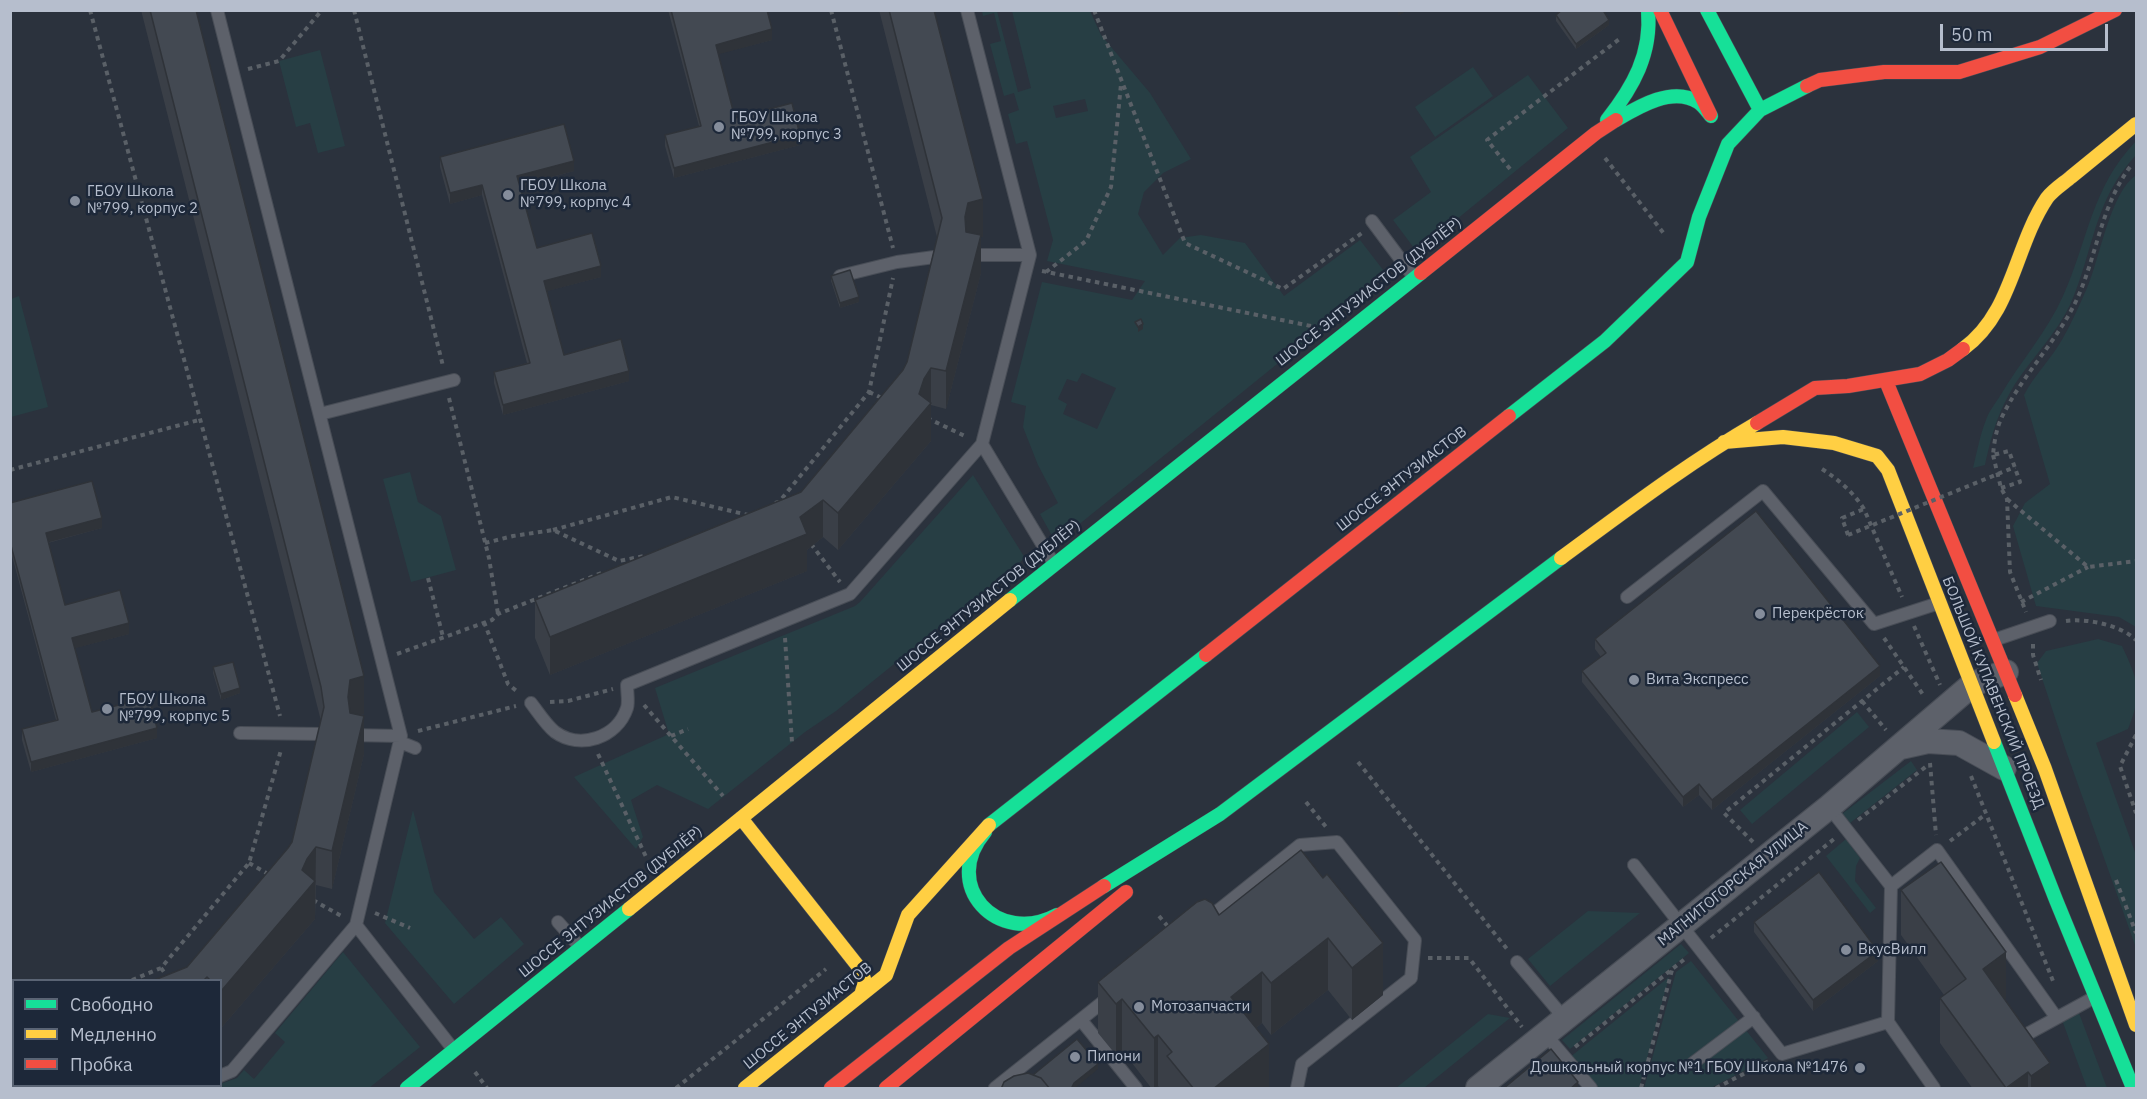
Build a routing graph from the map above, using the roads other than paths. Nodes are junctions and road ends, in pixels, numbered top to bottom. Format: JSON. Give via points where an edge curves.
{"nodes":[{"id":1,"x":217,"y":10,"type":"edge"},
{"id":2,"x":967,"y":10,"type":"edge"},
{"id":3,"x":1648,"y":10,"type":"edge"},
{"id":4,"x":1660,"y":10,"type":"edge"},
{"id":5,"x":1707,"y":10,"type":"edge"},
{"id":6,"x":2115,"y":10,"type":"edge"},
{"id":7,"x":1760,"y":110,"type":"junction"},
{"id":8,"x":2136,"y":124,"type":"edge"},
{"id":9,"x":1720,"y":130,"type":"junction"},
{"id":10,"x":1596,"y":133,"type":"junction"},
{"id":11,"x":1373,"y":223,"type":"road end"},
{"id":12,"x":965,"y":255,"type":"edge"},
{"id":13,"x":1030,"y":255,"type":"junction"},
{"id":14,"x":942,"y":256,"type":"edge"},
{"id":15,"x":840,"y":276,"type":"edge"},
{"id":16,"x":1414,"y":277,"type":"junction"},
{"id":17,"x":448,"y":381,"type":"road end"},
{"id":18,"x":1886,"y":381,"type":"junction"},
{"id":19,"x":320,"y":414,"type":"junction"},
{"id":20,"x":1724,"y":442,"type":"junction"},
{"id":21,"x":982,"y":444,"type":"junction"},
{"id":22,"x":1055,"y":565,"type":"junction"},
{"id":23,"x":1627,"y":597,"type":"dead end"},
{"id":24,"x":1941,"y":603,"type":"junction"},
{"id":25,"x":2050,"y":621,"type":"road end"},
{"id":26,"x":1994,"y":640,"type":"junction"},
{"id":27,"x":2006,"y":672,"type":"junction"},
{"id":28,"x":1973,"y":684,"type":"junction"},
{"id":29,"x":531,"y":703,"type":"road end"},
{"id":30,"x":240,"y":733,"type":"dead end"},
{"id":31,"x":324,"y":734,"type":"edge"},
{"id":32,"x":348,"y":735,"type":"edge"},
{"id":33,"x":400,"y":739,"type":"junction"},
{"id":34,"x":1894,"y":741,"type":"junction"},
{"id":35,"x":415,"y":748,"type":"dead end"},
{"id":36,"x":2004,"y":768,"type":"junction"},
{"id":37,"x":1829,"y":807,"type":"junction"},
{"id":38,"x":1220,"y":814,"type":"junction"},
{"id":39,"x":741,"y":818,"type":"junction"},
{"id":40,"x":991,"y":823,"type":"junction"},
{"id":41,"x":1634,"y":865,"type":"dead end"},
{"id":42,"x":1891,"y":886,"type":"junction"},
{"id":43,"x":1059,"y":914,"type":"junction"},
{"id":44,"x":558,"y":922,"type":"dead end"},
{"id":45,"x":356,"y":925,"type":"junction"},
{"id":46,"x":1681,"y":925,"type":"junction"},
{"id":47,"x":1179,"y":942,"type":"edge"},
{"id":48,"x":581,"y":947,"type":"junction"},
{"id":49,"x":1517,"y":962,"type":"road end"},
{"id":50,"x":861,"y":970,"type":"junction"},
{"id":51,"x":886,"y":975,"type":"junction"},
{"id":52,"x":1117,"y":992,"type":"edge"},
{"id":53,"x":861,"y":995,"type":"junction"},
{"id":54,"x":2097,"y":996,"type":"junction"},
{"id":55,"x":2061,"y":1015,"type":"junction"},
{"id":56,"x":1754,"y":1017,"type":"junction"},
{"id":57,"x":1565,"y":1019,"type":"junction"},
{"id":58,"x":1081,"y":1020,"type":"junction"},
{"id":59,"x":1888,"y":1023,"type":"junction"},
{"id":60,"x":2136,"y":1025,"type":"edge"},
{"id":61,"x":1545,"y":1034,"type":"junction"},
{"id":62,"x":2020,"y":1038,"type":"edge"},
{"id":63,"x":454,"y":1050,"type":"junction"},
{"id":64,"x":1693,"y":1063,"type":"dead end"},
{"id":65,"x":222,"y":1075,"type":"edge"},
{"id":66,"x":407,"y":1089,"type":"edge"},
{"id":67,"x":745,"y":1089,"type":"edge"},
{"id":68,"x":831,"y":1089,"type":"edge"},
{"id":69,"x":886,"y":1089,"type":"edge"},
{"id":70,"x":995,"y":1089,"type":"edge"},
{"id":71,"x":1136,"y":1089,"type":"edge"},
{"id":72,"x":1297,"y":1089,"type":"edge"},
{"id":73,"x":1478,"y":1089,"type":"edge"},
{"id":74,"x":1591,"y":1089,"type":"edge"},
{"id":75,"x":1934,"y":1089,"type":"edge"},
{"id":76,"x":2133,"y":1089,"type":"edge"}],
"edges":[{"from":1,"to":19,"type":"lane"},
{"from":2,"to":13,"type":"lane"},
{"from":3,"to":10,"type":"main road","name":"ШОССЕ ЭНТУЗИАСТОВ (ДУБЛЁР)","via":[[1650,39],[1633,84]]},
{"from":4,"to":9,"type":"main road"},
{"from":5,"to":7,"type":"main road"},
{"from":6,"to":7,"type":"main road","name":"ШОССЕ ЭНТУЗИАСТОВ","via":[[2040,47],[1959,72],[1884,72],[1820,80]]},
{"from":7,"to":9,"type":"main road","name":"ШОССЕ ЭНТУЗИАСТОВ"},
{"from":8,"to":18,"type":"main road","via":[[2048,196],[2023,244],[1996,312],[1974,341],[1920,374]]},
{"from":9,"to":10,"type":"main road","name":"ШОССЕ ЭНТУЗИАСТОВ (ДУБЛЁР)","via":[[1699,102],[1688,97],[1640,106]]},
{"from":9,"to":40,"type":"main road","name":"ШОССЕ ЭНТУЗИАСТОВ","via":[[1688,262],[1605,341]]},
{"from":10,"to":16,"type":"main road","name":"ШОССЕ ЭНТУЗИАСТОВ (ДУБЛЁР)"},
{"from":11,"to":16,"type":"lane"},
{"from":12,"to":13,"type":"lane"},
{"from":13,"to":21,"type":"lane"},
{"from":14,"to":15,"type":"lane"},
{"from":16,"to":22,"type":"main road","name":"ШОССЕ ЭНТУЗИАСТОВ (ДУБЛЁР)"},
{"from":17,"to":19,"type":"lane"},
{"from":18,"to":20,"type":"main road","via":[[1815,388]]},
{"from":18,"to":26,"type":"main road","name":"БОЛЬШОЙ КУПАВЕНСКИЙ ПРОЕЗД"},
{"from":19,"to":33,"type":"lane"},
{"from":20,"to":24,"type":"main road","name":"БОЛЬШОЙ КУПАВЕНСКИЙ ПРОЕЗД","via":[[1807,438],[1877,456],[1900,497]]},
{"from":20,"to":38,"type":"main road","via":[[1647,494]]},
{"from":21,"to":22,"type":"lane"},
{"from":21,"to":29,"type":"lane","via":[[850,594],[627,685],[627,707],[618,725],[603,736],[579,741],[555,732]]},
{"from":22,"to":39,"type":"main road","name":"ШОССЕ ЭНТУЗИАСТОВ (ДУБЛЁР)"},
{"from":23,"to":24,"type":"lane","via":[[1763,492],[1874,624]]},
{"from":24,"to":28,"type":"main road","name":"БОЛЬШОЙ КУПАВЕНСКИЙ ПРОЕЗД"},
{"from":25,"to":26,"type":"lane"},
{"from":26,"to":27,"type":"main road","name":"БОЛЬШОЙ КУПАВЕНСКИЙ ПРОЕЗД"},
{"from":27,"to":28,"type":"street"},
{"from":27,"to":60,"type":"main road","name":"БОЛЬШОЙ КУПАВЕНСКИЙ ПРОЕЗД","via":[[2045,769]]},
{"from":28,"to":34,"type":"street"},
{"from":28,"to":36,"type":"main road","name":"БОЛЬШОЙ КУПАВЕНСКИЙ ПРОЕЗД"},
{"from":30,"to":31,"type":"lane"},
{"from":32,"to":33,"type":"lane"},
{"from":33,"to":35,"type":"lane"},
{"from":33,"to":45,"type":"lane"},
{"from":34,"to":36,"type":"street","name":"МАГНИТОГОРСКАЯ УЛИЦА","via":[[1959,744]]},
{"from":34,"to":37,"type":"street","name":"МАГНИТОГОРСКАЯ УЛИЦА"},
{"from":36,"to":54,"type":"main road","name":"БОЛЬШОЙ КУПАВЕНСКИЙ ПРОЕЗД"},
{"from":37,"to":42,"type":"lane"},
{"from":37,"to":46,"type":"street","name":"МАГНИТОГОРСКАЯ УЛИЦА"},
{"from":38,"to":43,"type":"main road"},
{"from":38,"to":69,"type":"main road"},
{"from":39,"to":48,"type":"main road","name":"ШОССЕ ЭНТУЗИАСТОВ (ДУБЛЁР)"},
{"from":39,"to":50,"type":"main road"},
{"from":40,"to":43,"type":"main road","via":[[969,857],[970,884],[976,897],[995,916],[1021,925],[1048,921]]},
{"from":40,"to":51,"type":"main road","name":"ШОССЕ ЭНТУЗИАСТОВ","via":[[908,915]]},
{"from":41,"to":46,"type":"lane"},
{"from":42,"to":55,"type":"lane","via":[[1937,850]]},
{"from":42,"to":59,"type":"lane"},
{"from":43,"to":68,"type":"main road","via":[[1009,948]]},
{"from":44,"to":48,"type":"lane"},
{"from":45,"to":63,"type":"lane"},
{"from":45,"to":65,"type":"lane","via":[[232,1071]]},
{"from":46,"to":56,"type":"lane"},
{"from":46,"to":57,"type":"street","name":"МАГНИТОГОРСКАЯ УЛИЦА"},
{"from":47,"to":72,"type":"lane","via":[[1300,845],[1337,842],[1415,940],[1411,978],[1302,1065]]},
{"from":48,"to":63,"type":"main road","name":"ШОССЕ ЭНТУЗИАСТОВ (ДУБЛЁР)"},
{"from":49,"to":57,"type":"lane"},
{"from":50,"to":51,"type":"main road"},
{"from":50,"to":53,"type":"main road","via":[[865,982]]},
{"from":51,"to":53,"type":"main road","name":"ШОССЕ ЭНТУЗИАСТОВ"},
{"from":52,"to":58,"type":"lane"},
{"from":53,"to":67,"type":"main road","name":"ШОССЕ ЭНТУЗИАСТОВ"},
{"from":54,"to":55,"type":"lane"},
{"from":54,"to":76,"type":"main road","name":"БОЛЬШОЙ КУПАВЕНСКИЙ ПРОЕЗД"},
{"from":55,"to":62,"type":"lane"},
{"from":56,"to":59,"type":"lane","via":[[1782,1054]]},
{"from":56,"to":64,"type":"lane"},
{"from":57,"to":61,"type":"street","name":"МАГНИТОГОРСКАЯ УЛИЦА"},
{"from":58,"to":70,"type":"lane"},
{"from":58,"to":71,"type":"lane"},
{"from":59,"to":75,"type":"lane"},
{"from":61,"to":73,"type":"street","name":"МАГНИТОГОРСКАЯ УЛИЦА"},
{"from":61,"to":74,"type":"lane"},
{"from":63,"to":66,"type":"main road","name":"ШОССЕ ЭНТУЗИАСТОВ (ДУБЛЁР)"}]}
